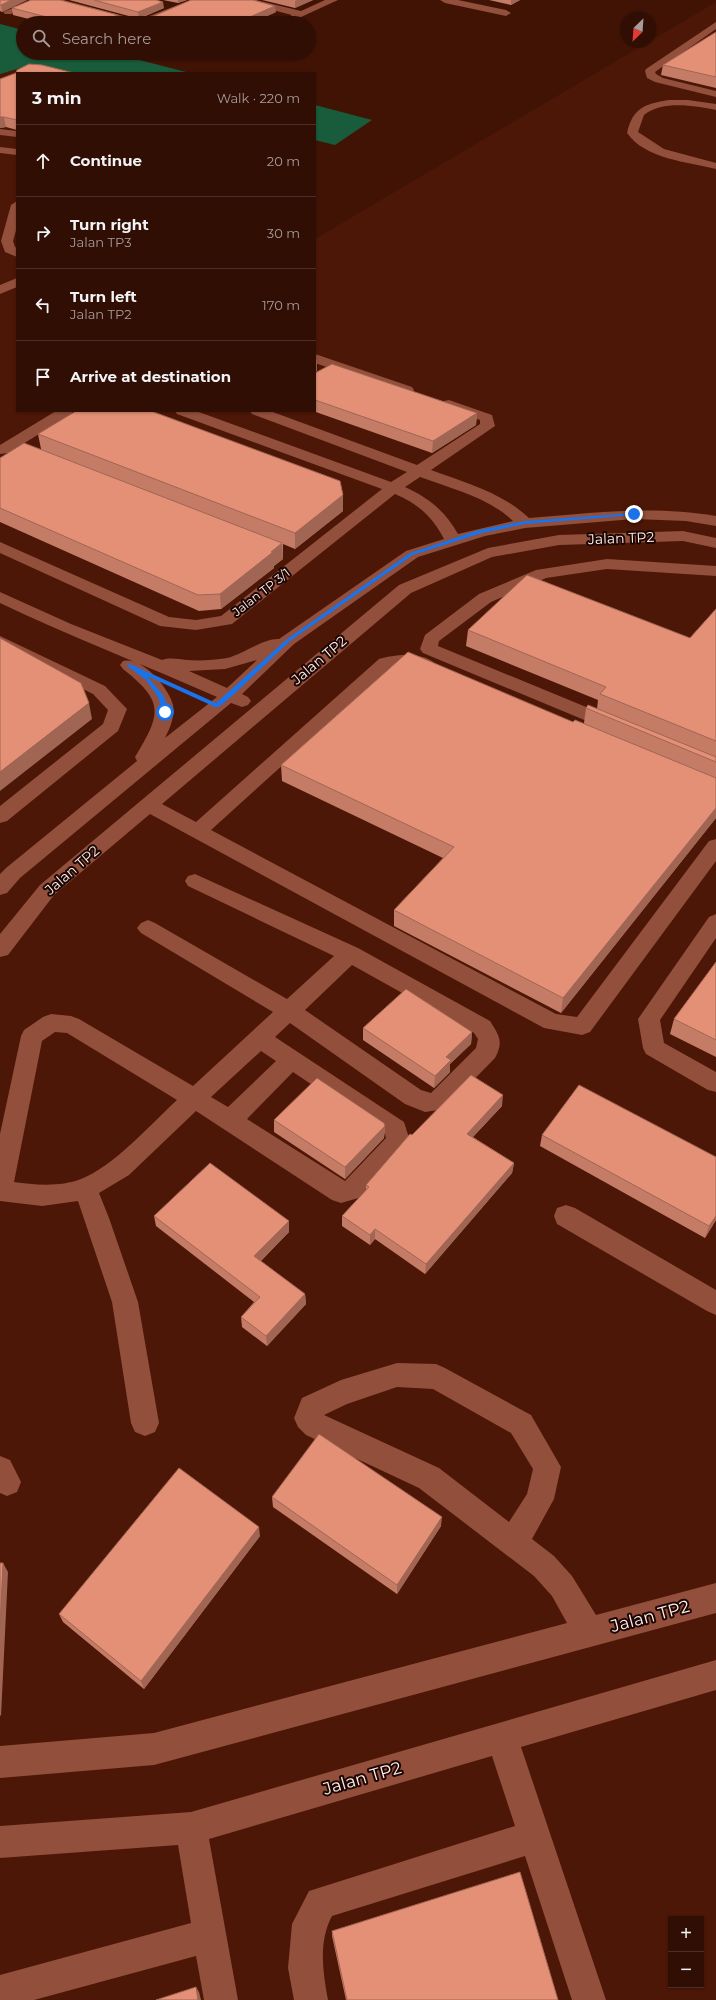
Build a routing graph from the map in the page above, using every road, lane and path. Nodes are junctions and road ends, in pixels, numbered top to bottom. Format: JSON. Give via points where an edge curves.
{"nodes":[{"id":1,"x":39,"y":0,"type":"edge"},
{"id":2,"x":52,"y":0,"type":"edge"},
{"id":3,"x":199,"y":0,"type":"edge"},
{"id":4,"x":244,"y":0,"type":"edge"},
{"id":5,"x":333,"y":0,"type":"edge"},
{"id":6,"x":445,"y":0,"type":"edge"},
{"id":7,"x":160,"y":3,"type":"edge"},
{"id":8,"x":179,"y":8,"type":"junction"},
{"id":9,"x":8,"y":12,"type":"edge"},
{"id":10,"x":506,"y":13,"type":"dead end"},
{"id":11,"x":302,"y":14,"type":"junction"},
{"id":12,"x":113,"y":16,"type":"edge"},
{"id":13,"x":158,"y":16,"type":"edge"},
{"id":14,"x":298,"y":16,"type":"edge"},
{"id":15,"x":716,"y":25,"type":"edge"},
{"id":16,"x":716,"y":94,"type":"edge"},
{"id":17,"x":716,"y":106,"type":"edge"},
{"id":18,"x":0,"y":132,"type":"edge"},
{"id":19,"x":16,"y":134,"type":"edge"},
{"id":20,"x":0,"y":150,"type":"edge"},
{"id":21,"x":16,"y":152,"type":"edge"},
{"id":22,"x":716,"y":166,"type":"edge"},
{"id":23,"x":16,"y":209,"type":"edge"},
{"id":24,"x":16,"y":252,"type":"edge"},
{"id":25,"x":16,"y":282,"type":"edge"},
{"id":26,"x":0,"y":290,"type":"edge"},
{"id":27,"x":316,"y":358,"type":"edge"},
{"id":28,"x":338,"y":366,"type":"junction"},
{"id":29,"x":321,"y":377,"type":"edge"},
{"id":30,"x":420,"y":394,"type":"edge"},
{"id":31,"x":435,"y":399,"type":"edge"},
{"id":32,"x":64,"y":412,"type":"edge"},
{"id":33,"x":185,"y":412,"type":"edge"},
{"id":34,"x":263,"y":412,"type":"edge"},
{"id":35,"x":6,"y":448,"type":"edge"},
{"id":36,"x":62,"y":465,"type":"edge"},
{"id":37,"x":419,"y":473,"type":"junction"},
{"id":38,"x":393,"y":488,"type":"junction"},
{"id":39,"x":716,"y":521,"type":"edge"},
{"id":40,"x":525,"y":523,"type":"junction"},
{"id":41,"x":453,"y":540,"type":"junction"},
{"id":42,"x":716,"y":543,"type":"edge"},
{"id":43,"x":0,"y":547,"type":"edge"},
{"id":44,"x":716,"y":571,"type":"edge"},
{"id":45,"x":7,"y":600,"type":"edge"},
{"id":46,"x":0,"y":614,"type":"edge"},
{"id":47,"x":288,"y":640,"type":"junction"},
{"id":48,"x":0,"y":641,"type":"edge"},
{"id":49,"x":136,"y":662,"type":"junction"},
{"id":50,"x":490,"y":693,"type":"edge"},
{"id":51,"x":223,"y":700,"type":"junction"},
{"id":52,"x":261,"y":710,"type":"junction"},
{"id":53,"x":246,"y":723,"type":"junction"},
{"id":54,"x":628,"y":731,"type":"edge"},
{"id":55,"x":128,"y":779,"type":"junction"},
{"id":56,"x":148,"y":805,"type":"junction"},
{"id":57,"x":0,"y":816,"type":"edge"},
{"id":58,"x":197,"y":832,"type":"junction"},
{"id":59,"x":716,"y":846,"type":"edge"},
{"id":60,"x":195,"y":881,"type":"dead end"},
{"id":61,"x":0,"y":888,"type":"edge"},
{"id":62,"x":716,"y":922,"type":"edge"},
{"id":63,"x":148,"y":928,"type":"dead end"},
{"id":64,"x":0,"y":949,"type":"edge"},
{"id":65,"x":350,"y":954,"type":"junction"},
{"id":66,"x":290,"y":1011,"type":"junction"},
{"id":67,"x":261,"y":1039,"type":"junction"},
{"id":68,"x":291,"y":1060,"type":"junction"},
{"id":69,"x":716,"y":1083,"type":"edge"},
{"id":70,"x":195,"y":1099,"type":"junction"},
{"id":71,"x":230,"y":1120,"type":"junction"},
{"id":72,"x":85,"y":1189,"type":"junction"},
{"id":73,"x":0,"y":1191,"type":"edge"},
{"id":74,"x":566,"y":1216,"type":"dead end"},
{"id":75,"x":716,"y":1303,"type":"edge"},
{"id":76,"x":144,"y":1423,"type":"dead end"},
{"id":77,"x":513,"y":1542,"type":"junction"},
{"id":78,"x":716,"y":1598,"type":"edge"},
{"id":79,"x":589,"y":1632,"type":"junction"},
{"id":80,"x":716,"y":1675,"type":"edge"},
{"id":81,"x":701,"y":1685,"type":"edge"},
{"id":82,"x":502,"y":1737,"type":"junction"},
{"id":83,"x":0,"y":1762,"type":"edge"},
{"id":84,"x":191,"y":1828,"type":"junction"},
{"id":85,"x":535,"y":1836,"type":"junction"},
{"id":86,"x":0,"y":1842,"type":"edge"},
{"id":87,"x":210,"y":1935,"type":"junction"},
{"id":88,"x":0,"y":1992,"type":"edge"},
{"id":89,"x":222,"y":2000,"type":"edge"},
{"id":90,"x":311,"y":2000,"type":"edge"},
{"id":91,"x":589,"y":2000,"type":"edge"}],
"edges":[{"from":1,"to":9,"type":"street"},
{"from":2,"to":12,"type":"street"},
{"from":3,"to":8,"type":"street"},
{"from":4,"to":11,"type":"street"},
{"from":5,"to":11,"type":"street"},
{"from":6,"to":10,"type":"street"},
{"from":7,"to":8,"type":"street"},
{"from":8,"to":13,"type":"street"},
{"from":11,"to":14,"type":"street"},
{"from":15,"to":16,"type":"street","via":[[650,71],[651,76],[659,80]]},
{"from":17,"to":22,"type":"street","via":[[680,103],[655,106],[642,112],[635,120],[632,133],[642,142],[663,152]]},
{"from":18,"to":19,"type":"street"},
{"from":20,"to":21,"type":"street"},
{"from":23,"to":24,"type":"street","via":[[7,241],[9,249]]},
{"from":25,"to":26,"type":"street"},
{"from":27,"to":28,"type":"street"},
{"from":28,"to":29,"type":"street"},
{"from":28,"to":30,"type":"street"},
{"from":31,"to":37,"type":"street","name":"Jalan TP 3/1","via":[[487,418],[488,426]]},
{"from":32,"to":35,"type":"street"},
{"from":33,"to":38,"type":"street"},
{"from":34,"to":37,"type":"street"},
{"from":35,"to":36,"type":"street"},
{"from":37,"to":38,"type":"street","name":"Jalan TP 3/1"},
{"from":37,"to":40,"type":"street","via":[[491,498],[510,508]]},
{"from":38,"to":41,"type":"street","via":[[419,499],[434,510]]},
{"from":38,"to":43,"type":"street","name":"Jalan TP 3/1","via":[[296,556],[226,620],[196,625],[166,622]]},
{"from":39,"to":40,"type":"street","name":"Jalan TP2","via":[[686,516],[634,514]]},
{"from":40,"to":41,"type":"street","name":"Jalan TP2"},
{"from":41,"to":47,"type":"street","name":"Jalan TP2","via":[[412,554]]},
{"from":42,"to":52,"type":"street","name":"Jalan TP2","via":[[683,536],[559,540],[488,553],[405,588]]},
{"from":44,"to":54,"type":"street","via":[[607,564],[542,574],[485,598],[430,639],[429,649]]},
{"from":45,"to":46,"type":"street"},
{"from":45,"to":49,"type":"street"},
{"from":47,"to":49,"type":"street","via":[[242,659],[211,665],[179,666]]},
{"from":47,"to":51,"type":"street","name":"Jalan TP2"},
{"from":48,"to":57,"type":"street","via":[[99,690],[118,709],[111,727]]},
{"from":49,"to":51,"type":"street"},
{"from":49,"to":55,"type":"street","via":[[161,696],[165,712],[163,726],[154,744]]},
{"from":50,"to":58,"type":"street","via":[[409,659],[396,658],[385,663]]},
{"from":51,"to":52,"type":"street"},
{"from":51,"to":53,"type":"street"},
{"from":51,"to":55,"type":"street","name":"Jalan TP2"},
{"from":52,"to":53,"type":"street","name":"Jalan TP2"},
{"from":53,"to":56,"type":"street","name":"Jalan TP2"},
{"from":55,"to":61,"type":"street","name":"Jalan TP2","via":[[12,873]]},
{"from":56,"to":58,"type":"street"},
{"from":56,"to":64,"type":"street","name":"Jalan TP2","via":[[47,890]]},
{"from":58,"to":59,"type":"street","via":[[552,1022],[582,1026]]},
{"from":60,"to":65,"type":"street"},
{"from":62,"to":69,"type":"street","via":[[649,1019],[654,1048]]},
{"from":63,"to":66,"type":"street"},
{"from":65,"to":66,"type":"street"},
{"from":65,"to":66,"type":"street","via":[[482,1027],[489,1039],[487,1052],[437,1102],[425,1103]]},
{"from":66,"to":67,"type":"street"},
{"from":67,"to":68,"type":"street"},
{"from":67,"to":70,"type":"street"},
{"from":68,"to":71,"type":"street"},
{"from":68,"to":71,"type":"street","via":[[396,1129],[398,1141],[353,1190],[340,1193]]},
{"from":70,"to":71,"type":"street"},
{"from":70,"to":72,"type":"street","via":[[120,1168]]},
{"from":70,"to":73,"type":"street","via":[[71,1025],[51,1023],[32,1036]]},
{"from":72,"to":73,"type":"street","via":[[42,1196]]},
{"from":72,"to":76,"type":"street","via":[[125,1302]]},
{"from":74,"to":75,"type":"street"},
{"from":77,"to":77,"type":"street","via":[[429,1478],[316,1426],[308,1418],[312,1407],[341,1393],[397,1375],[436,1377],[521,1424],[548,1467],[540,1499]]},
{"from":77,"to":79,"type":"street","via":[[544,1566],[562,1586]]},
{"from":78,"to":79,"type":"street","name":"Jalan TP2"},
{"from":79,"to":83,"type":"street","name":"Jalan TP2","via":[[154,1749]]},
{"from":80,"to":81,"type":"street","name":"Jalan TP2"},
{"from":81,"to":82,"type":"street","name":"Jalan TP2"},
{"from":82,"to":84,"type":"street","name":"Jalan TP2"},
{"from":82,"to":85,"type":"street"},
{"from":84,"to":86,"type":"street","name":"Jalan TP2"},
{"from":84,"to":87,"type":"street"},
{"from":85,"to":90,"type":"street","via":[[321,1903],[309,1924],[305,1968]]},
{"from":85,"to":91,"type":"street"},
{"from":87,"to":88,"type":"street"},
{"from":87,"to":89,"type":"street"}]}
